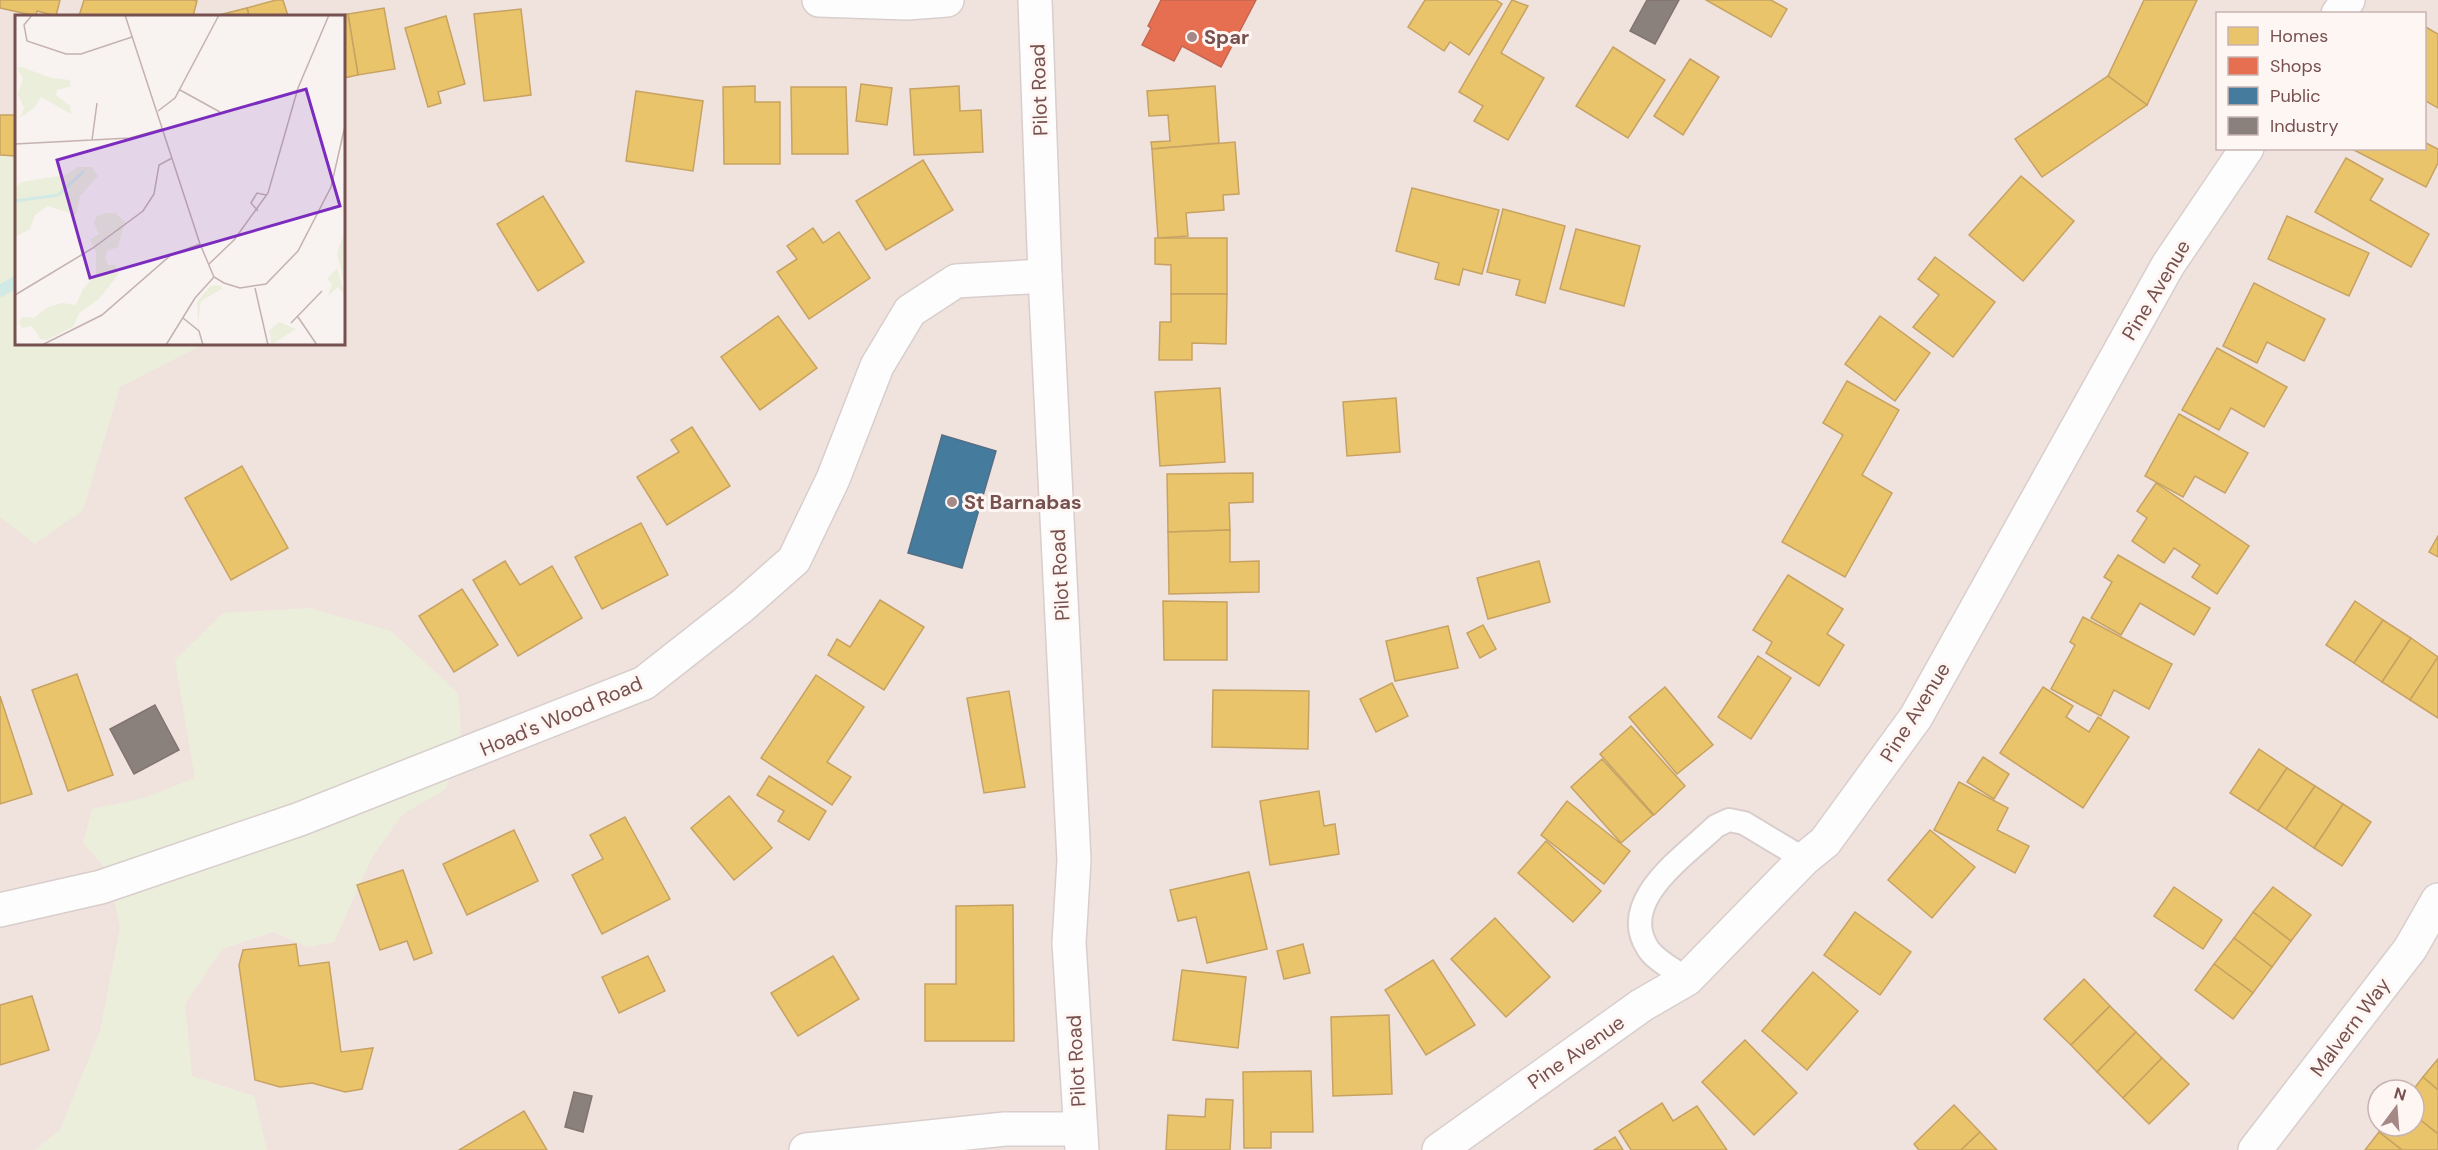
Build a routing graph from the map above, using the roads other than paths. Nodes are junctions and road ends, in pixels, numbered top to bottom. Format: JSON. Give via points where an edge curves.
{"nodes":[{"id":1,"x":819,"y":0,"type":"edge"},
{"id":2,"x":947,"y":0,"type":"edge"},
{"id":3,"x":1035,"y":0,"type":"edge"},
{"id":4,"x":2246,"y":150,"type":"edge"},
{"id":5,"x":1045,"y":276,"type":"junction"},
{"id":6,"x":1804,"y":859,"type":"junction"},
{"id":7,"x":2438,"y":900,"type":"edge"},
{"id":8,"x":0,"y":910,"type":"edge"},
{"id":9,"x":1687,"y":979,"type":"junction"},
{"id":10,"x":1081,"y":1140,"type":"edge"},
{"id":11,"x":806,"y":1150,"type":"edge"},
{"id":12,"x":1439,"y":1150,"type":"edge"},
{"id":13,"x":2255,"y":1150,"type":"edge"}],
"edges":[{"from":1,"to":2,"type":"street"},
{"from":3,"to":5,"type":"street","name":"Pilot Road"},
{"from":4,"to":6,"type":"street","name":"Pine Avenue","via":[[2168,265],[1916,717],[1825,842]]},
{"from":5,"to":8,"type":"street","name":"Hoad's Wood Road","via":[[957,281],[910,311],[877,366],[833,479],[794,560],[644,683],[300,819],[101,887]]},
{"from":5,"to":10,"type":"street","name":"Pilot Road","via":[[1073,848],[1070,943]]},
{"from":6,"to":9,"type":"street","name":"Pine Avenue"},
{"from":6,"to":9,"type":"lane","via":[[1744,823],[1729,820],[1716,826],[1647,893],[1638,921],[1648,949]]},
{"from":7,"to":13,"type":"street","name":"Malvern Way","via":[[2410,949]]},
{"from":9,"to":12,"type":"street","name":"Pine Avenue","via":[[1642,1005]]},
{"from":10,"to":11,"type":"street","via":[[1005,1129]]}]}
